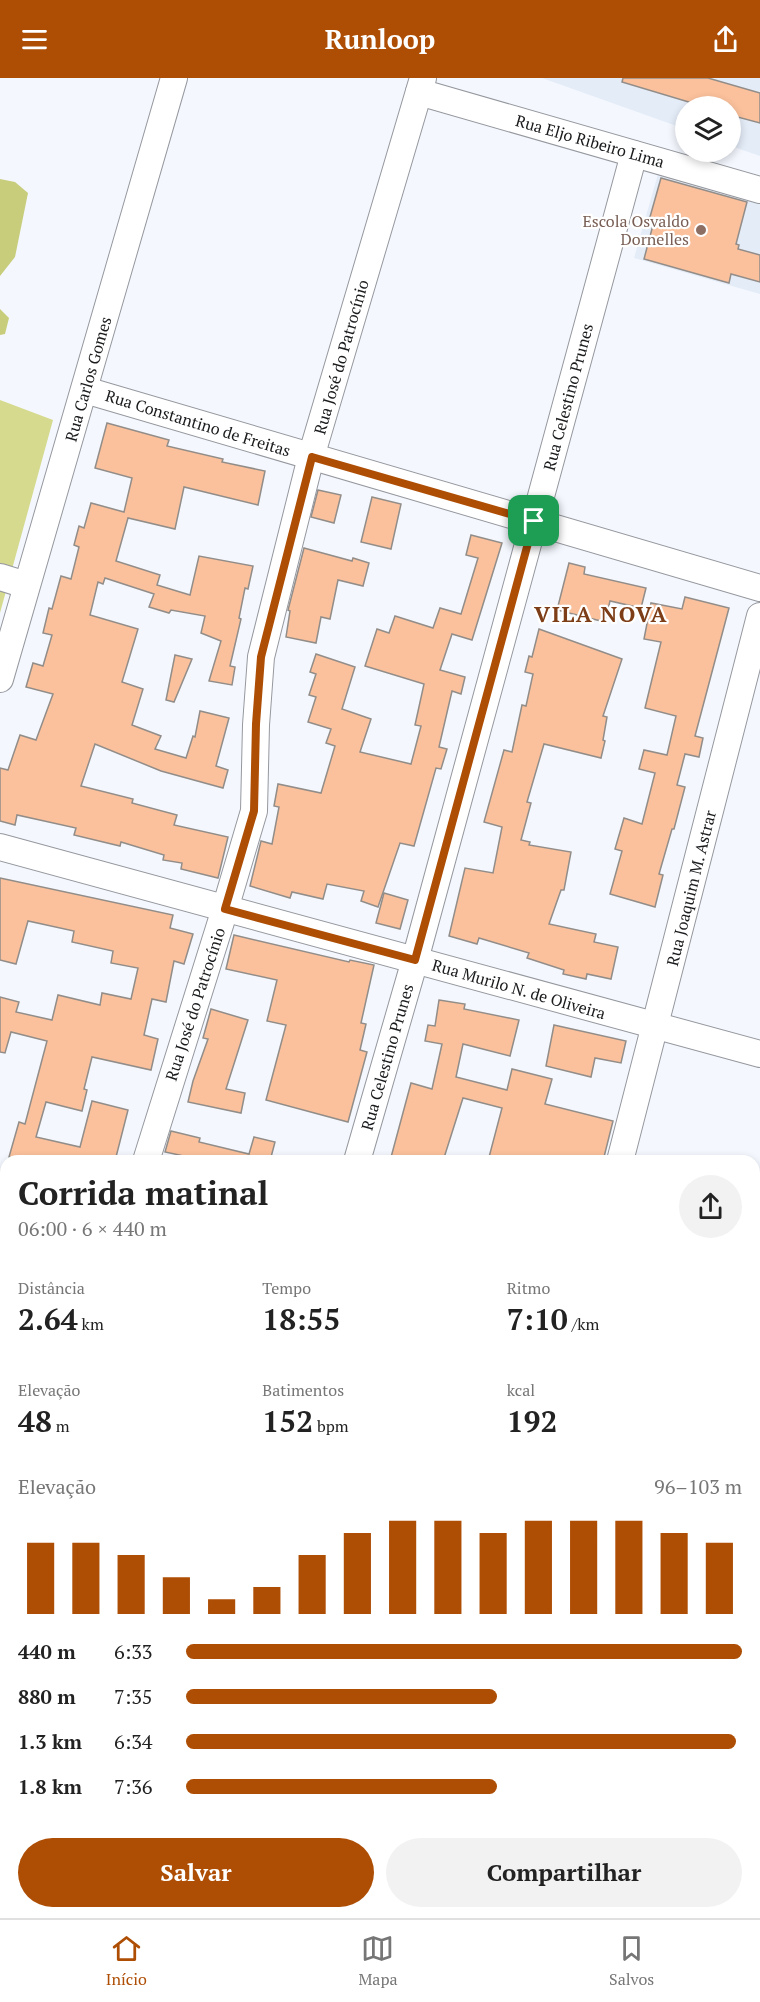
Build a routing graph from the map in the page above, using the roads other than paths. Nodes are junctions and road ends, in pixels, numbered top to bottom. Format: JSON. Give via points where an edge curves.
{"nodes":[{"id":1,"x":174,"y":78,"type":"edge"},
{"id":2,"x":421,"y":85,"type":"edge"},
{"id":3,"x":634,"y":154,"type":"junction"},
{"id":4,"x":760,"y":190,"type":"edge"},
{"id":5,"x":85,"y":390,"type":"junction"},
{"id":6,"x":312,"y":457,"type":"junction"},
{"id":7,"x":534,"y":521,"type":"junction"},
{"id":8,"x":0,"y":577,"type":"edge"},
{"id":9,"x":26,"y":585,"type":"junction"},
{"id":10,"x":760,"y":588,"type":"edge"},
{"id":11,"x":760,"y":616,"type":"edge"},
{"id":12,"x":0,"y":679,"type":"edge"},
{"id":13,"x":0,"y":847,"type":"edge"},
{"id":14,"x":225,"y":909,"type":"junction"},
{"id":15,"x":415,"y":960,"type":"junction"},
{"id":16,"x":656,"y":1027,"type":"junction"},
{"id":17,"x":760,"y":1054,"type":"edge"},
{"id":18,"x":148,"y":1155,"type":"edge"},
{"id":19,"x":359,"y":1155,"type":"edge"},
{"id":20,"x":622,"y":1155,"type":"edge"}],
"edges":[{"from":1,"to":5,"type":"street","name":"Rua Carlos Gomes"},
{"from":2,"to":3,"type":"street","name":"Rua Eljo Ribeiro Lima"},
{"from":2,"to":6,"type":"street","name":"Rua José do Patrocínio"},
{"from":3,"to":4,"type":"street","name":"Rua Eljo Ribeiro Lima"},
{"from":3,"to":7,"type":"street","name":"Rua Celestino Prunes"},
{"from":5,"to":6,"type":"street","name":"Rua Constantino de Freitas"},
{"from":5,"to":9,"type":"street","name":"Rua Carlos Gomes"},
{"from":6,"to":7,"type":"street","name":"Rua Constantino de Freitas"},
{"from":6,"to":14,"type":"street","name":"Rua José do Patrocínio","via":[[261,657],[254,811]]},
{"from":7,"to":10,"type":"street","name":"Rua Constantino de Freitas"},
{"from":7,"to":15,"type":"street","name":"Rua Celestino Prunes"},
{"from":8,"to":9,"type":"street"},
{"from":9,"to":12,"type":"street","name":"Rua Carlos Gomes"},
{"from":11,"to":16,"type":"street","name":"Rua Joaquim M. Astrar"},
{"from":13,"to":14,"type":"street","name":"Rua Murilo N. de Oliveira"},
{"from":14,"to":15,"type":"street","name":"Rua Murilo N. de Oliveira"},
{"from":14,"to":18,"type":"street","name":"Rua José do Patrocínio"},
{"from":15,"to":16,"type":"street","name":"Rua Murilo N. de Oliveira"},
{"from":15,"to":19,"type":"street","name":"Rua Celestino Prunes"},
{"from":16,"to":17,"type":"street","name":"Rua Murilo N. de Oliveira"},
{"from":16,"to":20,"type":"street","name":"Rua Joaquim M. Astrar"}]}
